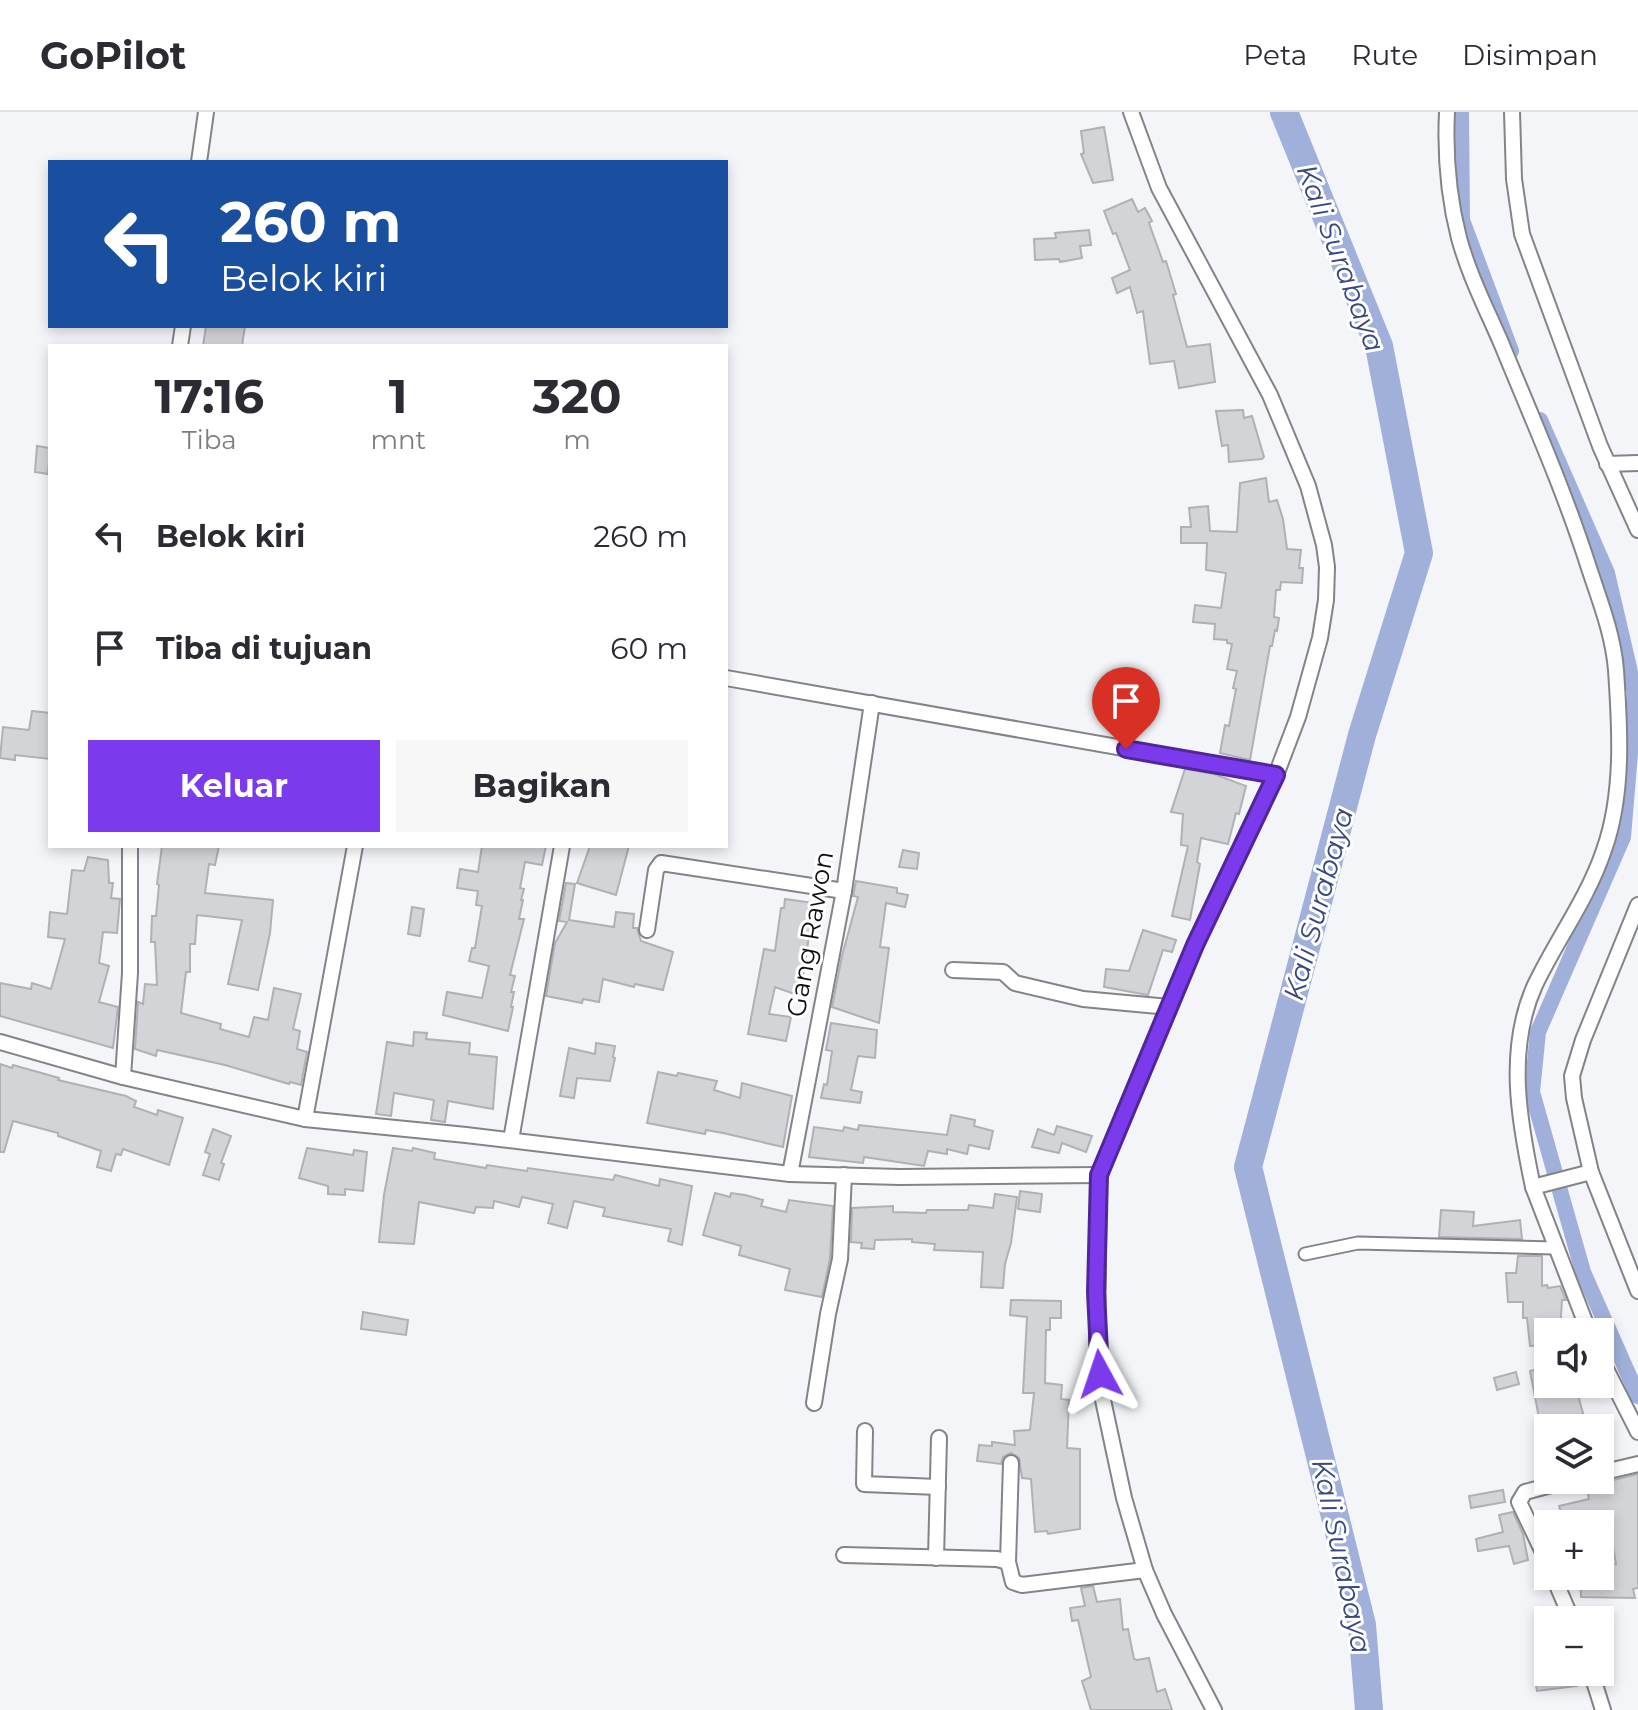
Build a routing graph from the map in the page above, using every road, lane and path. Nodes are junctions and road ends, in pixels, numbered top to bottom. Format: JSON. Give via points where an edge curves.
{"nodes":[{"id":1,"x":206,"y":112,"type":"edge"},
{"id":2,"x":1131,"y":112,"type":"edge"},
{"id":3,"x":1447,"y":112,"type":"edge"},
{"id":4,"x":1512,"y":112,"type":"edge"},
{"id":5,"x":199,"y":160,"type":"edge"},
{"id":6,"x":1638,"y":463,"type":"edge"},
{"id":7,"x":1607,"y":464,"type":"junction"},
{"id":8,"x":1638,"y":530,"type":"edge"},
{"id":9,"x":728,"y":678,"type":"edge"},
{"id":10,"x":872,"y":703,"type":"junction"},
{"id":11,"x":1276,"y":775,"type":"junction"},
{"id":12,"x":130,"y":848,"type":"edge"},
{"id":13,"x":355,"y":848,"type":"edge"},
{"id":14,"x":562,"y":848,"type":"edge"},
{"id":15,"x":844,"y":891,"type":"junction"},
{"id":16,"x":1638,"y":905,"type":"edge"},
{"id":17,"x":647,"y":930,"type":"dead end"},
{"id":18,"x":953,"y":970,"type":"dead end"},
{"id":19,"x":1169,"y":1007,"type":"junction"},
{"id":20,"x":0,"y":1042,"type":"edge"},
{"id":21,"x":123,"y":1077,"type":"junction"},
{"id":22,"x":305,"y":1119,"type":"junction"},
{"id":23,"x":511,"y":1140,"type":"junction"},
{"id":24,"x":1587,"y":1173,"type":"junction"},
{"id":25,"x":790,"y":1174,"type":"junction"},
{"id":26,"x":844,"y":1175,"type":"junction"},
{"id":27,"x":1099,"y":1175,"type":"junction"},
{"id":28,"x":1540,"y":1185,"type":"junction"},
{"id":29,"x":1555,"y":1248,"type":"junction"},
{"id":30,"x":1305,"y":1254,"type":"dead end"},
{"id":31,"x":1638,"y":1291,"type":"edge"},
{"id":32,"x":1583,"y":1318,"type":"edge"},
{"id":33,"x":1614,"y":1385,"type":"edge"},
{"id":34,"x":814,"y":1403,"type":"dead end"},
{"id":35,"x":865,"y":1431,"type":"dead end"},
{"id":36,"x":1638,"y":1432,"type":"edge"},
{"id":37,"x":939,"y":1438,"type":"dead end"},
{"id":38,"x":1011,"y":1463,"type":"dead end"},
{"id":39,"x":1638,"y":1464,"type":"edge"},
{"id":40,"x":1614,"y":1470,"type":"edge"},
{"id":41,"x":938,"y":1487,"type":"junction"},
{"id":42,"x":1534,"y":1490,"type":"edge"},
{"id":43,"x":1534,"y":1534,"type":"edge"},
{"id":44,"x":844,"y":1555,"type":"dead end"},
{"id":45,"x":936,"y":1558,"type":"junction"},
{"id":46,"x":1008,"y":1562,"type":"junction"},
{"id":47,"x":1145,"y":1570,"type":"junction"},
{"id":48,"x":1595,"y":1686,"type":"edge"},
{"id":49,"x":1214,"y":1710,"type":"edge"},
{"id":50,"x":1603,"y":1710,"type":"edge"}],
"edges":[{"from":1,"to":5,"type":"street"},
{"from":2,"to":11,"type":"street","via":[[1159,188],[1270,395],[1308,486],[1324,545],[1326,600],[1320,638]]},
{"from":3,"to":28,"type":"street","via":[[1458,236],[1567,501],[1602,602],[1616,667],[1615,810],[1579,908],[1534,987],[1519,1045],[1520,1115]]},
{"from":4,"to":7,"type":"street","via":[[1522,234]]},
{"from":6,"to":7,"type":"street"},
{"from":7,"to":8,"type":"street"},
{"from":9,"to":10,"type":"street"},
{"from":10,"to":11,"type":"street"},
{"from":10,"to":15,"type":"street","name":"Gang Rawon"},
{"from":11,"to":19,"type":"street"},
{"from":12,"to":21,"type":"street"},
{"from":13,"to":22,"type":"street"},
{"from":14,"to":23,"type":"street"},
{"from":15,"to":17,"type":"street","via":[[661,863]]},
{"from":15,"to":25,"type":"street","name":"Gang Rawon"},
{"from":16,"to":24,"type":"street","via":[[1572,1076]]},
{"from":18,"to":19,"type":"street","via":[[1003,972],[1015,983],[1083,999]]},
{"from":19,"to":27,"type":"street"},
{"from":20,"to":21,"type":"street"},
{"from":21,"to":22,"type":"street"},
{"from":22,"to":23,"type":"street"},
{"from":23,"to":25,"type":"street"},
{"from":24,"to":28,"type":"street"},
{"from":24,"to":31,"type":"street"},
{"from":25,"to":26,"type":"street"},
{"from":26,"to":27,"type":"street"},
{"from":26,"to":34,"type":"street","via":[[840,1259]]},
{"from":27,"to":47,"type":"street","via":[[1097,1348],[1124,1498]]},
{"from":28,"to":29,"type":"street"},
{"from":29,"to":30,"type":"street","via":[[1358,1243]]},
{"from":29,"to":32,"type":"street"},
{"from":33,"to":36,"type":"street"},
{"from":35,"to":41,"type":"street","via":[[864,1484]]},
{"from":37,"to":41,"type":"street"},
{"from":38,"to":46,"type":"street"},
{"from":39,"to":40,"type":"street"},
{"from":41,"to":45,"type":"street"},
{"from":42,"to":43,"type":"street","via":[[1519,1502]]},
{"from":44,"to":45,"type":"street"},
{"from":45,"to":46,"type":"street"},
{"from":46,"to":47,"type":"street","via":[[1013,1582],[1022,1585]]},
{"from":47,"to":49,"type":"street"},
{"from":48,"to":50,"type":"street"}]}
